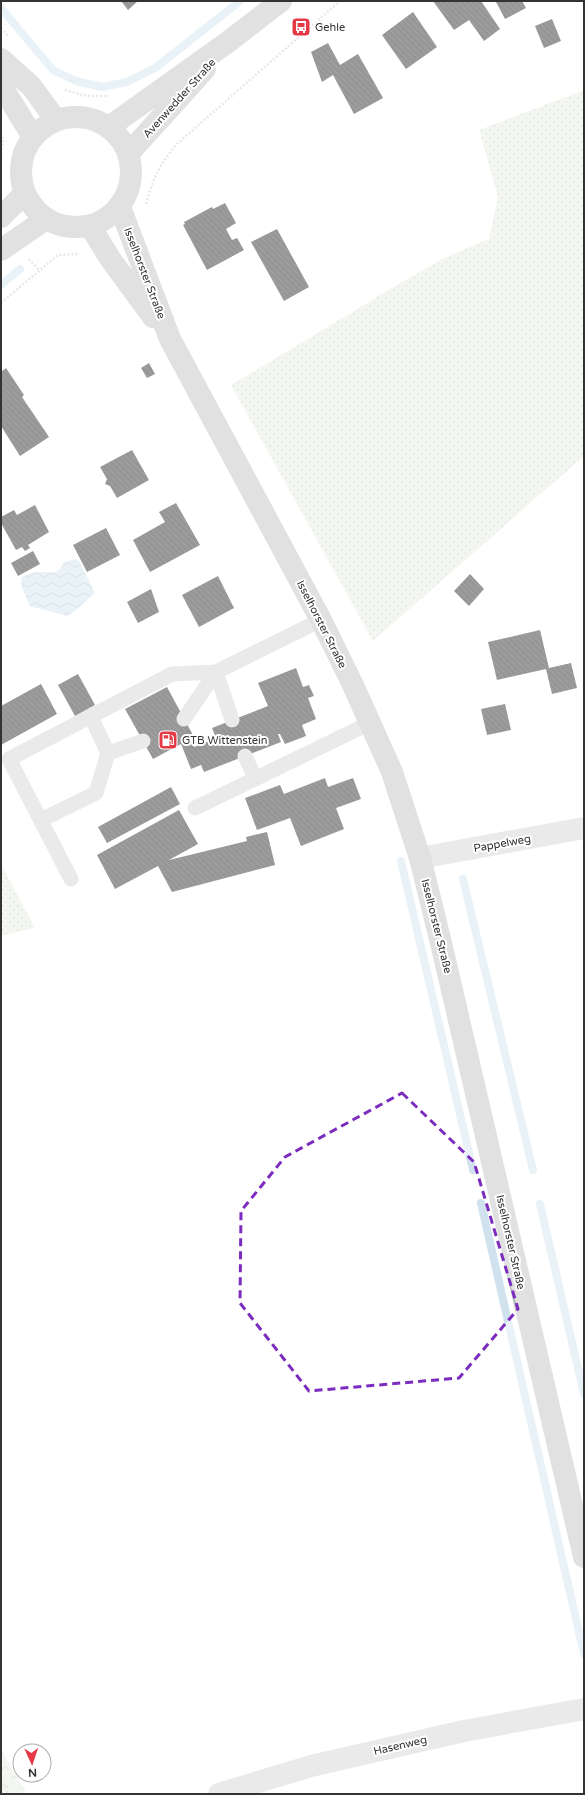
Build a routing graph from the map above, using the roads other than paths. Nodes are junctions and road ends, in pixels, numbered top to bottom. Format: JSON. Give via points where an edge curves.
{"nodes":[{"id":1,"x":281,"y":1,"type":"edge"},
{"id":2,"x":228,"y":42,"type":"junction"},
{"id":3,"x":1,"y":59,"type":"edge"},
{"id":4,"x":1,"y":85,"type":"edge"},
{"id":5,"x":56,"y":120,"type":"junction"},
{"id":6,"x":109,"y":127,"type":"junction"},
{"id":7,"x":33,"y":138,"type":"junction"},
{"id":8,"x":129,"y":154,"type":"junction"},
{"id":9,"x":25,"y":193,"type":"junction"},
{"id":10,"x":120,"y":207,"type":"junction"},
{"id":11,"x":1,"y":217,"type":"edge"},
{"id":12,"x":46,"y":219,"type":"junction"},
{"id":13,"x":90,"y":226,"type":"junction"},
{"id":14,"x":1,"y":250,"type":"edge"},
{"id":15,"x":170,"y":339,"type":"junction"},
{"id":16,"x":322,"y":620,"type":"junction"},
{"id":17,"x":216,"y":672,"type":"junction"},
{"id":18,"x":91,"y":717,"type":"junction"},
{"id":19,"x":184,"y":719,"type":"dead end"},
{"id":20,"x":232,"y":720,"type":"dead end"},
{"id":21,"x":370,"y":722,"type":"junction"},
{"id":22,"x":143,"y":741,"type":"dead end"},
{"id":23,"x":108,"y":753,"type":"junction"},
{"id":24,"x":245,"y":756,"type":"dead end"},
{"id":25,"x":255,"y":778,"type":"junction"},
{"id":26,"x":195,"y":808,"type":"dead end"},
{"id":27,"x":41,"y":820,"type":"junction"},
{"id":28,"x":584,"y":828,"type":"edge"},
{"id":29,"x":420,"y":858,"type":"junction"},
{"id":30,"x":71,"y":879,"type":"dead end"},
{"id":31,"x":584,"y":1557,"type":"edge"},
{"id":32,"x":584,"y":1709,"type":"edge"},
{"id":33,"x":219,"y":1794,"type":"edge"}],
"edges":[{"from":1,"to":2,"type":"street","name":"Avenwedder Straße"},
{"from":2,"to":6,"type":"street","name":"Avenwedder Straße"},
{"from":2,"to":8,"type":"street","name":"Avenwedder Straße"},
{"from":3,"to":5,"type":"street","via":[[31,86]]},
{"from":4,"to":7,"type":"street"},
{"from":5,"to":6,"type":"street","via":[[74,116],[92,119]]},
{"from":5,"to":7,"type":"street"},
{"from":6,"to":8,"type":"street","via":[[121,139]]},
{"from":7,"to":9,"type":"street","via":[[23,154],[21,174]]},
{"from":8,"to":10,"type":"street","via":[[132,172],[129,190]]},
{"from":9,"to":11,"type":"street"},
{"from":9,"to":12,"type":"street","via":[[33,207]]},
{"from":10,"to":13,"type":"street","via":[[106,219]]},
{"from":10,"to":15,"type":"street","name":"Isselhorster Straße"},
{"from":12,"to":13,"type":"street","via":[[67,227]]},
{"from":12,"to":14,"type":"street"},
{"from":13,"to":15,"type":"street","name":"Isselhorster Straße","via":[[111,260]]},
{"from":15,"to":16,"type":"street","name":"Isselhorster Straße"},
{"from":16,"to":17,"type":"lane"},
{"from":16,"to":21,"type":"street","name":"Isselhorster Straße"},
{"from":17,"to":18,"type":"lane","via":[[172,674]]},
{"from":17,"to":19,"type":"lane"},
{"from":17,"to":20,"type":"lane"},
{"from":18,"to":23,"type":"lane"},
{"from":18,"to":27,"type":"lane","via":[[10,759]]},
{"from":21,"to":25,"type":"lane"},
{"from":21,"to":29,"type":"street","name":"Isselhorster Straße","via":[[392,772]]},
{"from":22,"to":23,"type":"lane"},
{"from":23,"to":27,"type":"lane","via":[[96,793]]},
{"from":24,"to":25,"type":"lane"},
{"from":25,"to":26,"type":"lane"},
{"from":27,"to":30,"type":"lane"},
{"from":28,"to":29,"type":"street","name":"Pappelweg"},
{"from":29,"to":31,"type":"street","name":"Isselhorster Straße"},
{"from":32,"to":33,"type":"street","name":"Hasenweg","via":[[464,1731],[318,1764]]}]}
